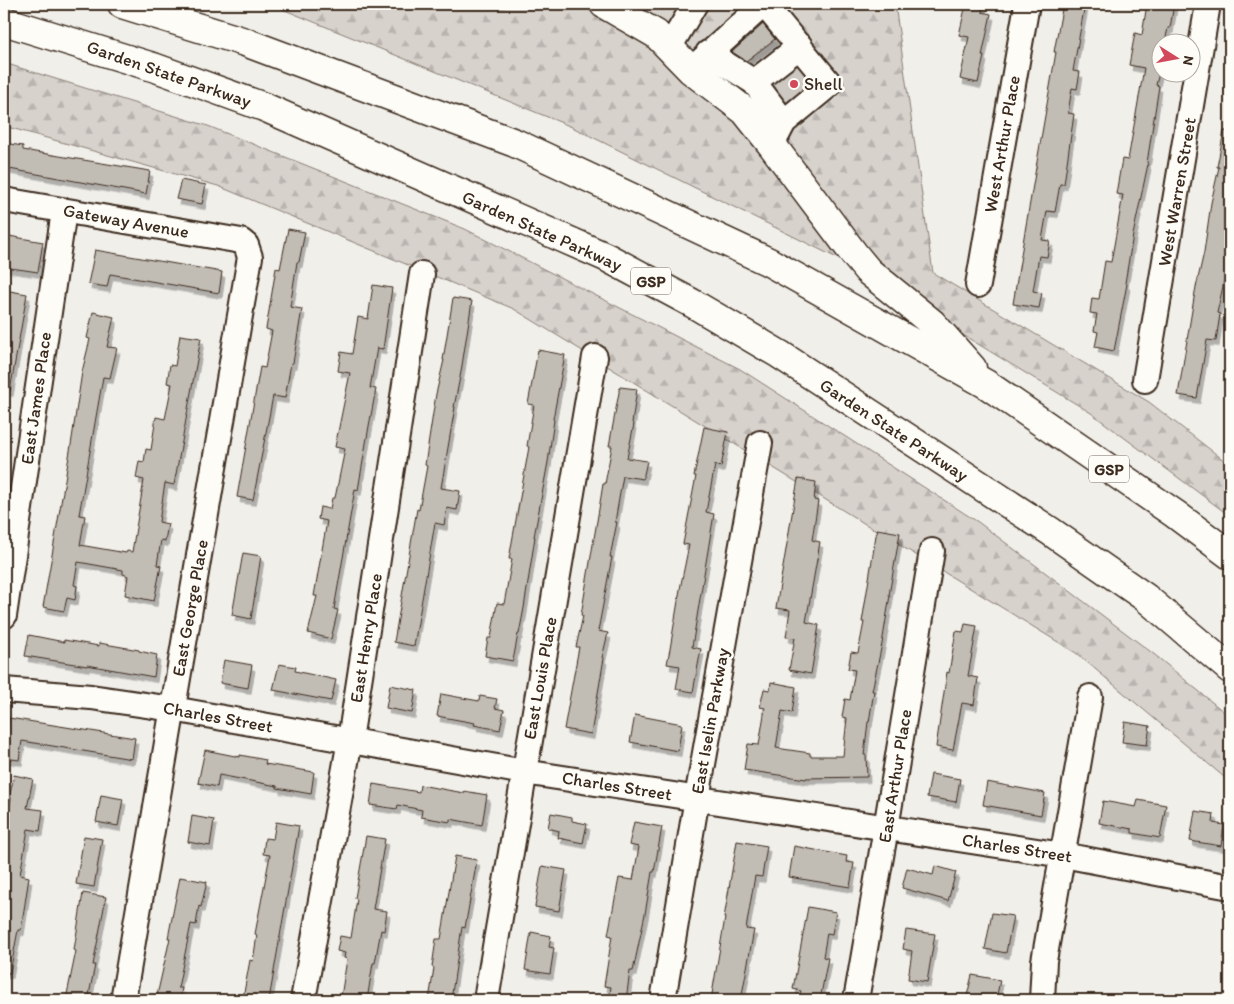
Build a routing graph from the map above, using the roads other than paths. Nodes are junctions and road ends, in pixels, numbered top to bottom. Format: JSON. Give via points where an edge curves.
{"nodes":[{"id":1,"x":122,"y":4,"type":"edge"},
{"id":2,"x":604,"y":4,"type":"edge"},
{"id":3,"x":1027,"y":4,"type":"edge"},
{"id":4,"x":1208,"y":4,"type":"edge"},
{"id":5,"x":686,"y":7,"type":"edge"},
{"id":6,"x":4,"y":21,"type":"edge"},
{"id":7,"x":669,"y":48,"type":"junction"},
{"id":8,"x":699,"y":62,"type":"junction"},
{"id":9,"x":780,"y":67,"type":"junction"},
{"id":10,"x":801,"y":106,"type":"junction"},
{"id":11,"x":4,"y":200,"type":"edge"},
{"id":12,"x":64,"y":211,"type":"junction"},
{"id":13,"x":246,"y":245,"type":"joint"},
{"id":14,"x":422,"y":274,"type":"dead end"},
{"id":15,"x":978,"y":285,"type":"dead end"},
{"id":16,"x":595,"y":356,"type":"dead end"},
{"id":17,"x":1145,"y":380,"type":"dead end"},
{"id":18,"x":986,"y":384,"type":"junction"},
{"id":19,"x":760,"y":443,"type":"dead end"},
{"id":20,"x":932,"y":551,"type":"dead end"},
{"id":21,"x":1230,"y":555,"type":"edge"},
{"id":22,"x":4,"y":616,"type":"edge"},
{"id":23,"x":1230,"y":669,"type":"edge"},
{"id":24,"x":4,"y":690,"type":"edge"},
{"id":25,"x":1090,"y":697,"type":"dead end"},
{"id":26,"x":173,"y":709,"type":"junction"},
{"id":27,"x":350,"y":740,"type":"junction"},
{"id":28,"x":524,"y":772,"type":"junction"},
{"id":29,"x":697,"y":798,"type":"junction"},
{"id":30,"x":886,"y":828,"type":"junction"},
{"id":31,"x":1063,"y":855,"type":"junction"},
{"id":32,"x":1230,"y":887,"type":"edge"},
{"id":33,"x":123,"y":1000,"type":"edge"},
{"id":34,"x":303,"y":1000,"type":"edge"},
{"id":35,"x":486,"y":1000,"type":"edge"},
{"id":36,"x":664,"y":1000,"type":"edge"},
{"id":37,"x":856,"y":1000,"type":"edge"},
{"id":38,"x":1042,"y":1000,"type":"edge"}],
"edges":[{"from":1,"to":18,"type":"highway","number":"GSP","via":[[244,42],[515,143],[769,262]]},
{"from":2,"to":7,"type":"highway","via":[[656,34]]},
{"from":3,"to":15,"type":"street","name":"West Arthur Place"},
{"from":4,"to":17,"type":"street","name":"West Warren Street"},
{"from":5,"to":7,"type":"street"},
{"from":6,"to":23,"type":"highway","name":"Garden State Parkway","number":"GSP","via":[[156,68],[264,107],[606,257],[779,354],[1050,532],[1146,598]]},
{"from":7,"to":8,"type":"highway"},
{"from":8,"to":9,"type":"street"},
{"from":8,"to":9,"type":"street","via":[[764,4]]},
{"from":8,"to":10,"type":"highway","via":[[745,111]]},
{"from":9,"to":10,"type":"street"},
{"from":9,"to":10,"type":"street"},
{"from":10,"to":18,"type":"highway","via":[[854,254],[868,271],[932,323]]},
{"from":11,"to":12,"type":"street","name":"Gateway Avenue"},
{"from":12,"to":13,"type":"street","name":"Gateway Avenue","via":[[241,241]]},
{"from":12,"to":22,"type":"street","name":"East James Place"},
{"from":13,"to":26,"type":"street","name":"East George Place","via":[[250,257],[248,272]]},
{"from":14,"to":27,"type":"street","name":"East Henry Place"},
{"from":16,"to":28,"type":"street","name":"East Louis Place"},
{"from":18,"to":21,"type":"highway","number":"GSP"},
{"from":19,"to":29,"type":"street","name":"East Iselin Parkway"},
{"from":20,"to":30,"type":"street","name":"East Arthur Place"},
{"from":24,"to":26,"type":"street","name":"Charles Street","via":[[91,697]]},
{"from":25,"to":31,"type":"street"},
{"from":26,"to":27,"type":"street","name":"Charles Street"},
{"from":26,"to":33,"type":"street","name":"East George Place"},
{"from":27,"to":28,"type":"street","name":"Charles Street"},
{"from":27,"to":34,"type":"street","name":"East Henry Place"},
{"from":28,"to":29,"type":"street","name":"Charles Street"},
{"from":28,"to":35,"type":"street","name":"East Louis Place"},
{"from":29,"to":30,"type":"street","name":"Charles Street"},
{"from":29,"to":36,"type":"street","name":"East Iselin Parkway"},
{"from":30,"to":31,"type":"street","name":"Charles Street"},
{"from":30,"to":37,"type":"street","name":"East Arthur Place"},
{"from":31,"to":32,"type":"street","name":"Charles Street"},
{"from":31,"to":38,"type":"street","via":[[1044,961]]}]}
